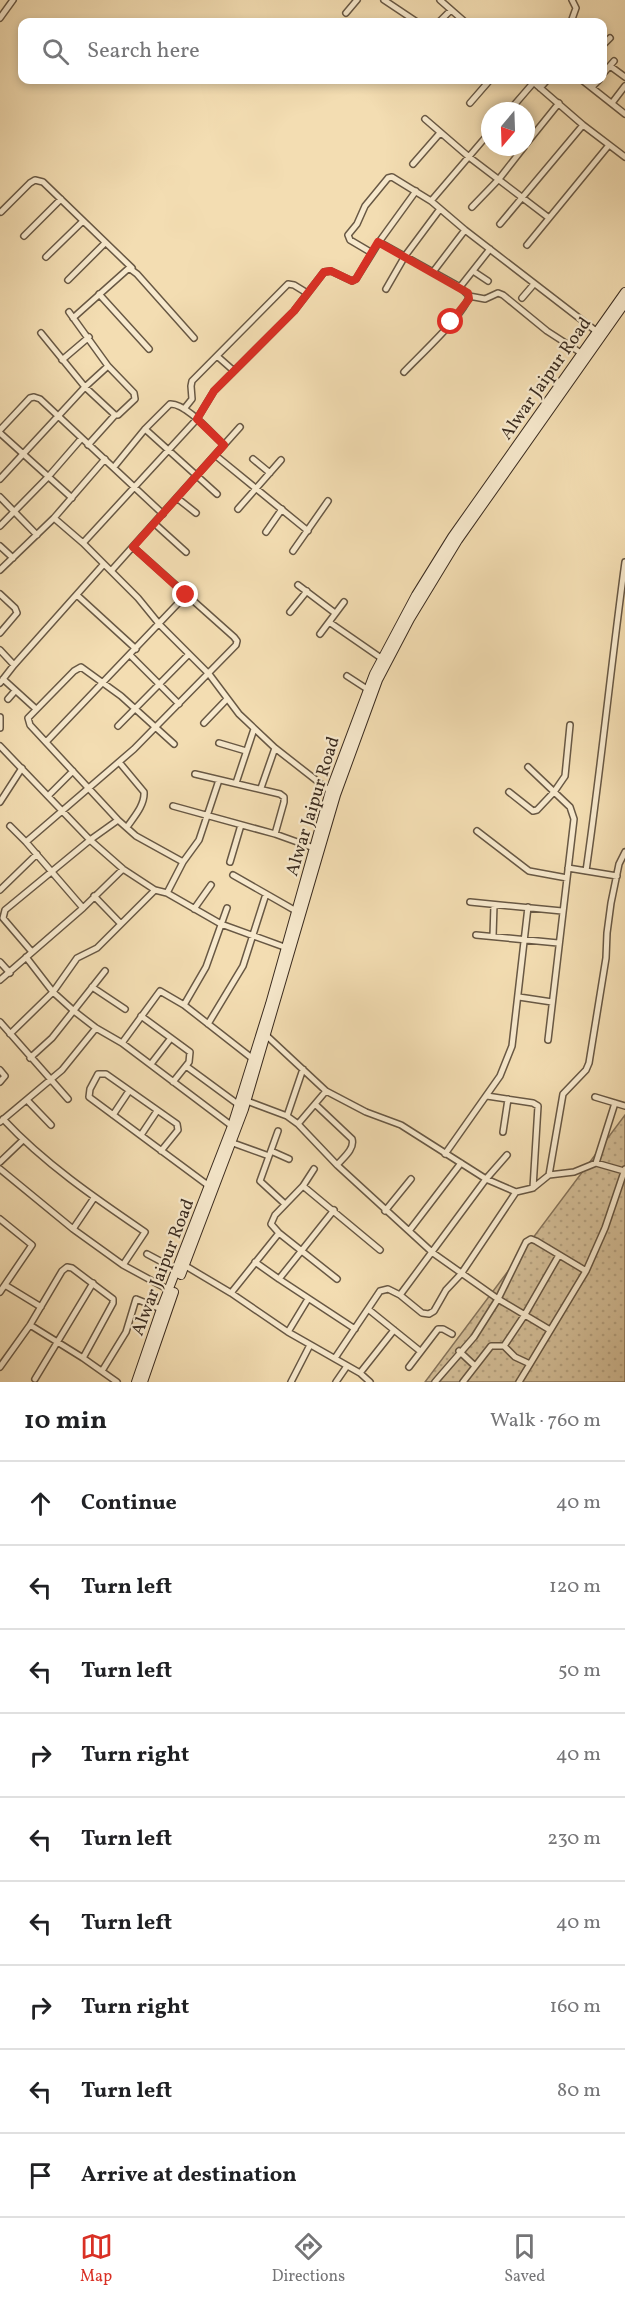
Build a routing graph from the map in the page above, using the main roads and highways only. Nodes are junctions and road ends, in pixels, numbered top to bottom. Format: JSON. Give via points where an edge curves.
{"nodes":[{"id":1,"x":625,"y":292,"type":"edge"},
{"id":2,"x":625,"y":303,"type":"edge"},
{"id":3,"x":590,"y":347,"type":"junction"},
{"id":4,"x":243,"y":1103,"type":"junction"},
{"id":5,"x":181,"y":1268,"type":"junction"},
{"id":6,"x":136,"y":1382,"type":"edge"},
{"id":7,"x":143,"y":1382,"type":"edge"}],
"edges":[{"from":1,"to":3,"type":"main road","name":"Alwar Jaipur Road","via":[[596,331]]},
{"from":2,"to":3,"type":"main road","name":"Alwar Jaipur Road"},
{"from":3,"to":4,"type":"main road","name":"Alwar Jaipur Road","via":[[458,540],[387,661],[336,795],[267,1036]]},
{"from":3,"to":4,"type":"main road","name":"Alwar Jaipur Road","via":[[581,353],[446,546],[381,658],[330,790]]},
{"from":4,"to":5,"type":"main road","name":"Alwar Jaipur Road"},
{"from":4,"to":5,"type":"main road","name":"Alwar Jaipur Road","via":[[233,1143]]},
{"from":5,"to":6,"type":"main road","name":"Alwar Jaipur Road","via":[[169,1290]]},
{"from":5,"to":7,"type":"main road","name":"Alwar Jaipur Road"}]}
